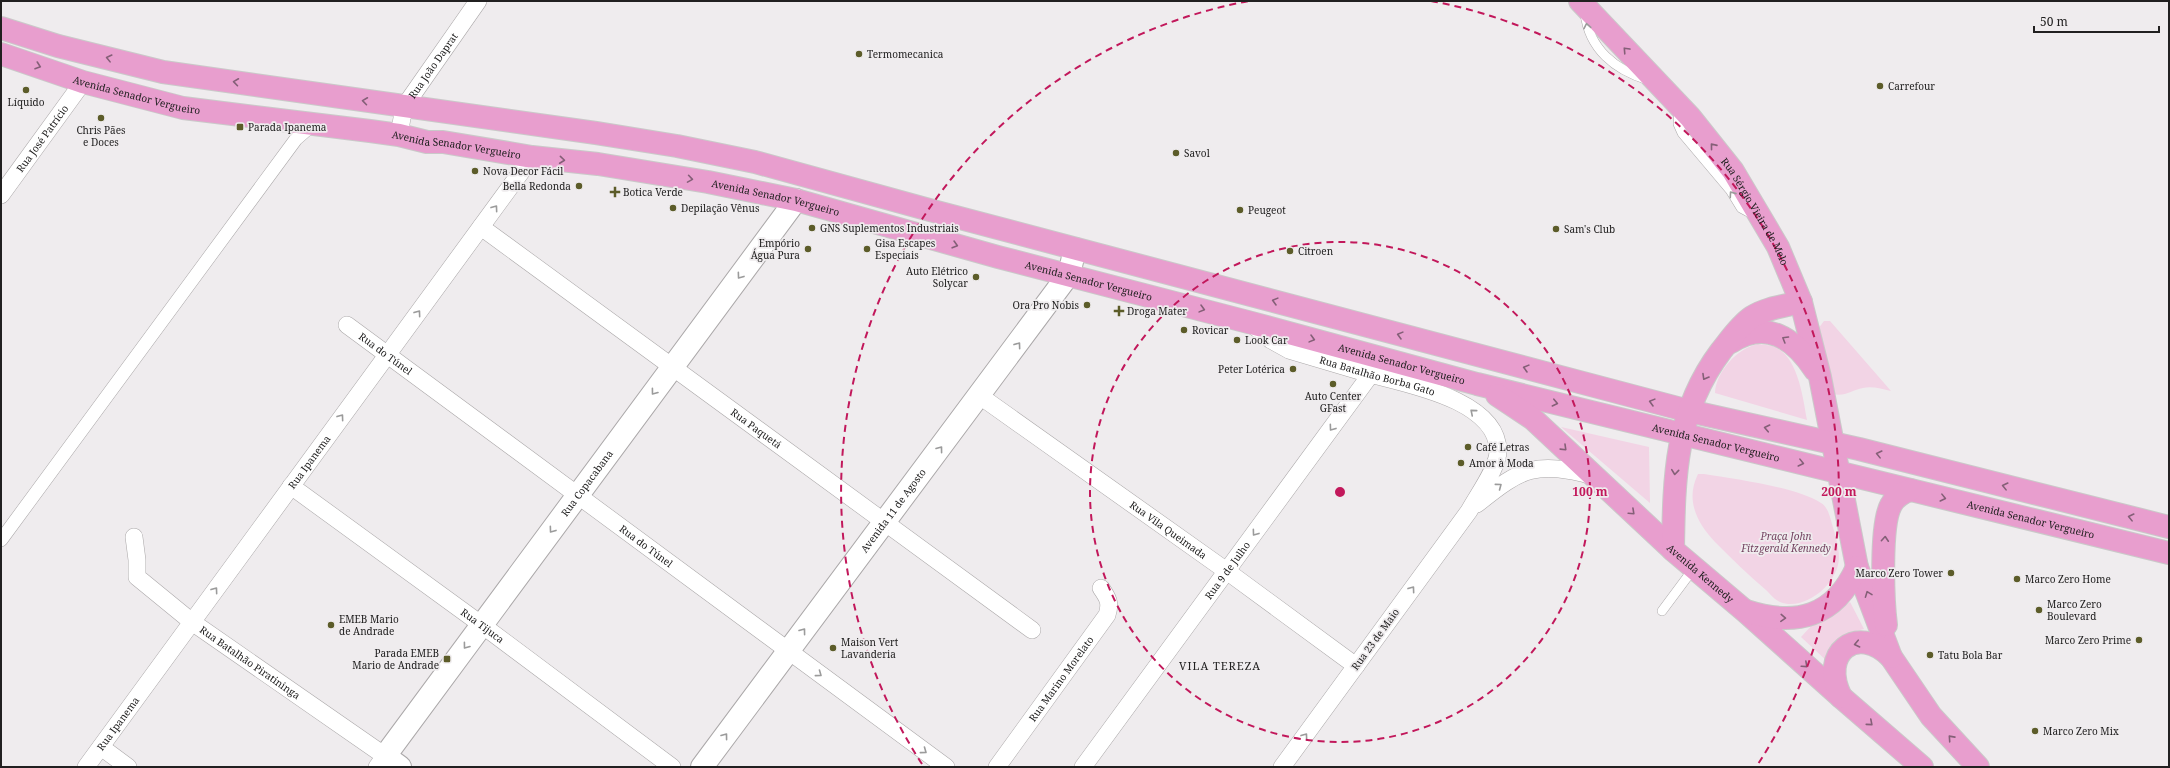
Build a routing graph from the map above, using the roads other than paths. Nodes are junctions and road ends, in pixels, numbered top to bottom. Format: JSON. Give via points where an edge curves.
{"nodes":[{"id":1,"x":478,"y":1,"type":"edge"},
{"id":2,"x":1582,"y":4,"type":"edge"},
{"id":3,"x":1,"y":28,"type":"edge"},
{"id":4,"x":1,"y":54,"type":"edge"},
{"id":5,"x":83,"y":82,"type":"junction"},
{"id":6,"x":404,"y":107,"type":"junction"},
{"id":7,"x":312,"y":125,"type":"junction"},
{"id":8,"x":399,"y":135,"type":"junction"},
{"id":9,"x":532,"y":157,"type":"junction"},
{"id":10,"x":1,"y":194,"type":"edge"},
{"id":11,"x":796,"y":200,"type":"junction"},
{"id":12,"x":481,"y":227,"type":"junction"},
{"id":13,"x":1075,"y":249,"type":"junction"},
{"id":14,"x":1070,"y":274,"type":"junction"},
{"id":15,"x":1801,"y":302,"type":"junction"},
{"id":16,"x":1248,"y":322,"type":"junction"},
{"id":17,"x":347,"y":325,"type":"dead end"},
{"id":18,"x":1726,"y":345,"type":"junction"},
{"id":19,"x":387,"y":355,"type":"junction"},
{"id":20,"x":673,"y":366,"type":"junction"},
{"id":21,"x":1371,"y":374,"type":"junction"},
{"id":22,"x":1820,"y":377,"type":"junction"},
{"id":23,"x":1476,"y":384,"type":"junction"},
{"id":24,"x":980,"y":396,"type":"junction"},
{"id":25,"x":1689,"y":411,"type":"junction"},
{"id":26,"x":1682,"y":434,"type":"junction"},
{"id":27,"x":1497,"y":442,"type":"joint"},
{"id":28,"x":1833,"y":443,"type":"junction"},
{"id":29,"x":1838,"y":471,"type":"junction"},
{"id":30,"x":1594,"y":476,"type":"junction"},
{"id":31,"x":291,"y":486,"type":"junction"},
{"id":32,"x":1910,"y":490,"type":"junction"},
{"id":33,"x":578,"y":496,"type":"junction"},
{"id":34,"x":1469,"y":510,"type":"junction"},
{"id":35,"x":884,"y":523,"type":"junction"},
{"id":36,"x":2169,"y":527,"type":"edge"},
{"id":37,"x":134,"y":537,"type":"dead end"},
{"id":38,"x":1,"y":540,"type":"edge"},
{"id":39,"x":1673,"y":550,"type":"junction"},
{"id":40,"x":2169,"y":553,"type":"edge"},
{"id":41,"x":1857,"y":567,"type":"junction"},
{"id":42,"x":1694,"y":568,"type":"junction"},
{"id":43,"x":1228,"y":572,"type":"junction"},
{"id":44,"x":1100,"y":588,"type":"dead end"},
{"id":45,"x":1662,"y":611,"type":"dead end"},
{"id":46,"x":1745,"y":611,"type":"junction"},
{"id":47,"x":192,"y":622,"type":"junction"},
{"id":48,"x":482,"y":625,"type":"junction"},
{"id":49,"x":1032,"y":630,"type":"dead end"},
{"id":50,"x":788,"y":651,"type":"junction"},
{"id":51,"x":1890,"y":652,"type":"junction"},
{"id":52,"x":1356,"y":666,"type":"junction"},
{"id":53,"x":1840,"y":697,"type":"junction"},
{"id":54,"x":101,"y":747,"type":"junction"},
{"id":55,"x":387,"y":763,"type":"edge"},
{"id":56,"x":86,"y":767,"type":"edge"},
{"id":57,"x":128,"y":767,"type":"edge"},
{"id":58,"x":672,"y":767,"type":"edge"},
{"id":59,"x":702,"y":767,"type":"edge"},
{"id":60,"x":946,"y":767,"type":"edge"},
{"id":61,"x":997,"y":767,"type":"edge"},
{"id":62,"x":1083,"y":767,"type":"edge"},
{"id":63,"x":1282,"y":767,"type":"edge"},
{"id":64,"x":1922,"y":767,"type":"edge"},
{"id":65,"x":1978,"y":767,"type":"edge"}],
"edges":[{"from":1,"to":6,"type":"street","name":"Rua João Daprat"},
{"from":15,"to":2,"type":"main road","name":"Rua Sérgio Vieira de Melo","one_way":true,"via":[[1778,247],[1734,171],[1680,107]]},
{"from":6,"to":3,"type":"main road","one_way":true,"via":[[163,72],[58,46]]},
{"from":4,"to":5,"type":"main road","name":"Avenida Senador Vergueiro","one_way":true},
{"from":5,"to":7,"type":"main road","name":"Avenida Senador Vergueiro","via":[[183,108]]},
{"from":5,"to":10,"type":"street","name":"Rua José Patrício"},
{"from":6,"to":8,"type":"street","name":"Rua João Daprat"},
{"from":6,"to":13,"type":"main road","via":[[596,133],[755,162]]},
{"from":7,"to":8,"type":"main road","name":"Avenida Senador Vergueiro"},
{"from":7,"to":38,"type":"street","via":[[296,139]]},
{"from":8,"to":9,"type":"main road","name":"Avenida Senador Vergueiro","via":[[427,142],[442,142]]},
{"from":9,"to":11,"type":"main road","name":"Avenida Senador Vergueiro","one_way":true,"via":[[598,164]]},
{"from":12,"to":9,"type":"street","name":"Rua Ipanema","one_way":true},
{"from":11,"to":14,"type":"main road","name":"Avenida Senador Vergueiro","one_way":true,"via":[[998,257]]},
{"from":11,"to":20,"type":"street","name":"Rua Copacabana","one_way":true},
{"from":19,"to":12,"type":"street","name":"Rua Ipanema","one_way":true},
{"from":12,"to":20,"type":"street","name":"Rua Paquetá"},
{"from":13,"to":14,"type":"street","name":"Avenida 11 de Agosto"},
{"from":25,"to":13,"type":"main road","one_way":true},
{"from":14,"to":16,"type":"main road","name":"Avenida Senador Vergueiro","one_way":true},
{"from":24,"to":14,"type":"street","name":"Avenida 11 de Agosto","one_way":true},
{"from":15,"to":18,"type":"main road","via":[[1763,311],[1751,318]]},
{"from":15,"to":22,"type":"main road","name":"Rua Sérgio Vieira de Melo"},
{"from":16,"to":21,"type":"street","name":"Rua Batalhão Borba Gato","via":[[1270,340],[1289,350]]},
{"from":16,"to":23,"type":"main road","name":"Avenida Senador Vergueiro","one_way":true},
{"from":17,"to":19,"type":"street","name":"Rua do Túnel"},
{"from":22,"to":18,"type":"main road","one_way":true,"via":[[1802,353],[1788,341],[1774,334],[1762,331],[1748,333]]},
{"from":18,"to":25,"type":"main road","one_way":true,"via":[[1700,384]]},
{"from":31,"to":19,"type":"street","name":"Rua Ipanema","one_way":true},
{"from":19,"to":33,"type":"street","name":"Rua do Túnel"},
{"from":20,"to":33,"type":"street","name":"Rua Copacabana","one_way":true},
{"from":20,"to":35,"type":"street","name":"Rua Paquetá"},
{"from":27,"to":21,"type":"street","name":"Rua Batalhão Borba Gato","one_way":true,"via":[[1486,423],[1461,403],[1425,388]]},
{"from":21,"to":43,"type":"street","name":"Rua 9 de Julho","one_way":true},
{"from":22,"to":28,"type":"main road","name":"Rua Sérgio Vieira de Melo"},
{"from":23,"to":26,"type":"main road","name":"Avenida Senador Vergueiro","one_way":true},
{"from":23,"to":30,"type":"main road","name":"Avenida Kennedy","one_way":true,"via":[[1508,401],[1533,419]]},
{"from":35,"to":24,"type":"street","name":"Avenida 11 de Agosto","one_way":true},
{"from":24,"to":43,"type":"street","name":"Rua Vila Queimada"},
{"from":25,"to":26,"type":"main road"},
{"from":28,"to":25,"type":"main road","one_way":true},
{"from":26,"to":29,"type":"main road","name":"Avenida Senador Vergueiro","one_way":true},
{"from":26,"to":39,"type":"main road","one_way":true,"via":[[1674,489]]},
{"from":27,"to":34,"type":"street","name":"Rua 23 de Maio","via":[[1496,462]]},
{"from":28,"to":29,"type":"main road","name":"Rua Sérgio Vieira de Melo"},
{"from":36,"to":28,"type":"main road","one_way":true},
{"from":29,"to":32,"type":"main road","name":"Avenida Senador Vergueiro"},
{"from":29,"to":41,"type":"main road"},
{"from":34,"to":30,"type":"street","name":"Rua 23 de Maio","one_way":true,"via":[[1504,482],[1532,469],[1556,468]]},
{"from":30,"to":39,"type":"main road","name":"Avenida Kennedy","one_way":true},
{"from":47,"to":31,"type":"street","name":"Rua Ipanema","one_way":true},
{"from":31,"to":48,"type":"street","name":"Rua Tijuca"},
{"from":32,"to":40,"type":"main road","name":"Avenida Senador Vergueiro","one_way":true},
{"from":51,"to":32,"type":"main road","one_way":true,"via":[[1884,585],[1887,518],[1893,501]]},
{"from":33,"to":48,"type":"street","name":"Rua Copacabana","one_way":true},
{"from":33,"to":50,"type":"street","name":"Rua do Túnel"},
{"from":52,"to":34,"type":"street","name":"Rua 23 de Maio","one_way":true},
{"from":35,"to":49,"type":"street","name":"Rua Paquetá"},
{"from":50,"to":35,"type":"street","name":"Avenida 11 de Agosto","one_way":true},
{"from":37,"to":47,"type":"street","name":"Rua Batalhão Piratininga","via":[[137,578]]},
{"from":39,"to":42,"type":"main road","name":"Avenida Kennedy"},
{"from":46,"to":41,"type":"main road","one_way":true,"via":[[1781,618],[1801,618],[1813,614],[1840,596]]},
{"from":51,"to":41,"type":"main road","one_way":true},
{"from":42,"to":45,"type":"lane"},
{"from":42,"to":46,"type":"main road","name":"Avenida Kennedy"},
{"from":43,"to":52,"type":"street","name":"Rua Vila Queimada"},
{"from":43,"to":62,"type":"street","name":"Rua 9 de Julho"},
{"from":44,"to":61,"type":"street","name":"Rua Marino Morelato","via":[[1110,606],[1107,615]]},
{"from":46,"to":53,"type":"main road","name":"Avenida Kennedy","one_way":true},
{"from":47,"to":54,"type":"street","name":"Rua Ipanema"},
{"from":47,"to":55,"type":"street","name":"Rua Batalhão Piratininga"},
{"from":48,"to":55,"type":"street","name":"Rua Copacabana","one_way":true},
{"from":48,"to":58,"type":"street","name":"Rua Tijuca"},
{"from":59,"to":50,"type":"street","name":"Avenida 11 de Agosto","one_way":true},
{"from":50,"to":60,"type":"street","name":"Rua do Túnel","one_way":true},
{"from":51,"to":53,"type":"main road","one_way":true,"via":[[1868,643],[1858,643],[1843,650],[1835,660],[1834,670],[1835,684]]},
{"from":65,"to":51,"type":"main road","one_way":true,"via":[[1931,716]]},
{"from":63,"to":52,"type":"street","name":"Rua 23 de Maio","one_way":true},
{"from":53,"to":64,"type":"main road","name":"Avenida Kennedy","one_way":true},
{"from":54,"to":56,"type":"street","name":"Rua Ipanema"},
{"from":54,"to":57,"type":"street"}]}
